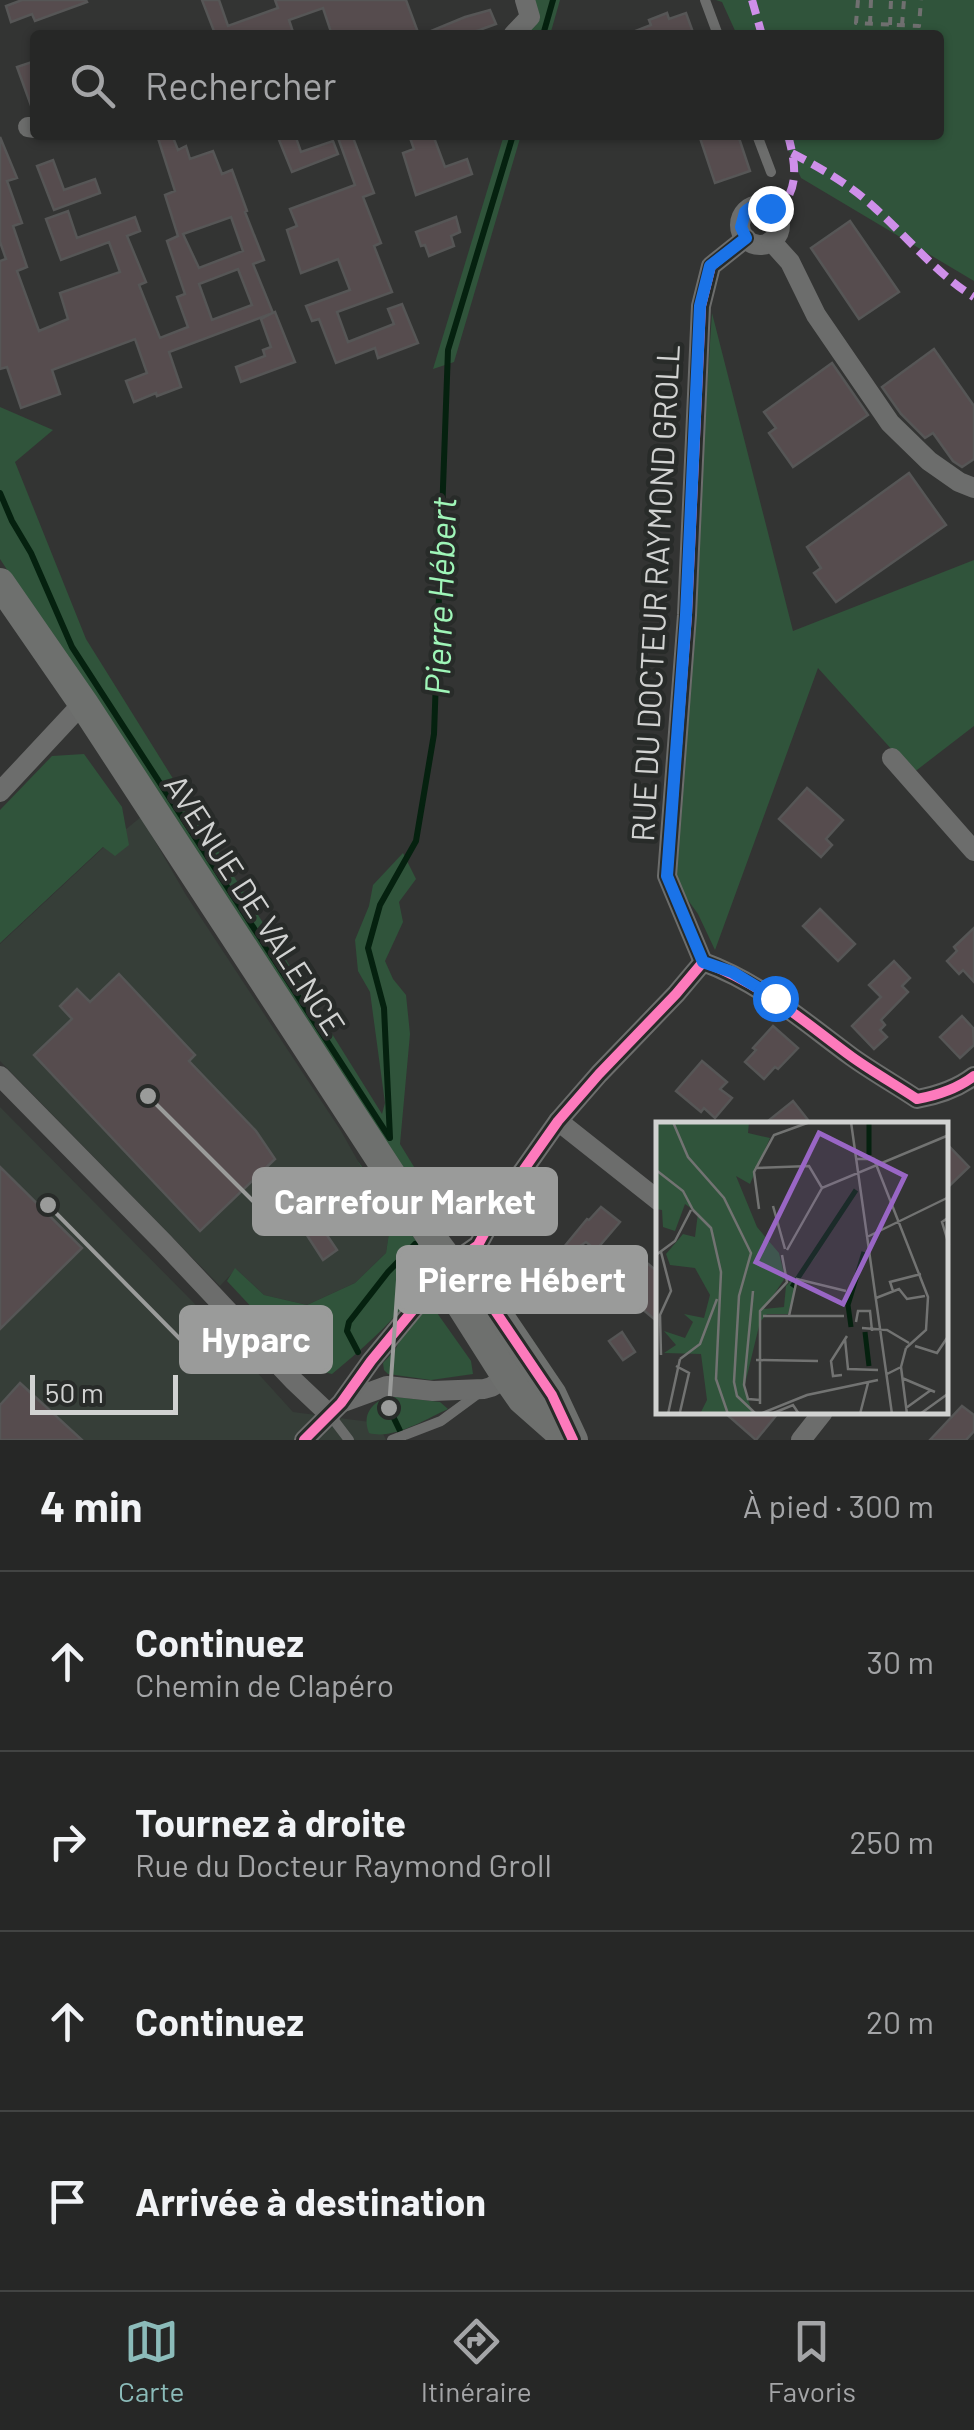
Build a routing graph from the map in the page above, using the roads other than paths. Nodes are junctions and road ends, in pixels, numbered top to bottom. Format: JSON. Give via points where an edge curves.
{"nodes":[{"id":1,"x":525,"y":0,"type":"edge"},
{"id":2,"x":705,"y":0,"type":"edge"},
{"id":3,"x":518,"y":30,"type":"edge"},
{"id":4,"x":716,"y":30,"type":"edge"},
{"id":5,"x":759,"y":140,"type":"edge"},
{"id":6,"x":771,"y":172,"type":"dead end"},
{"id":7,"x":746,"y":238,"type":"junction"},
{"id":8,"x":771,"y":241,"type":"junction"},
{"id":9,"x":974,"y":488,"type":"edge"},
{"id":10,"x":0,"y":582,"type":"edge"},
{"id":11,"x":83,"y":703,"type":"junction"},
{"id":12,"x":892,"y":758,"type":"dead end"},
{"id":13,"x":0,"y":792,"type":"edge"},
{"id":14,"x":974,"y":852,"type":"edge"},
{"id":15,"x":703,"y":962,"type":"junction"},
{"id":16,"x":0,"y":1076,"type":"edge"},
{"id":17,"x":974,"y":1076,"type":"edge"},
{"id":18,"x":558,"y":1121,"type":"junction"},
{"id":19,"x":656,"y":1199,"type":"edge"},
{"id":20,"x":451,"y":1264,"type":"junction"},
{"id":21,"x":371,"y":1360,"type":"junction"},
{"id":22,"x":507,"y":1377,"type":"junction"},
{"id":23,"x":387,"y":1386,"type":"junction"},
{"id":24,"x":336,"y":1409,"type":"junction"},
{"id":25,"x":821,"y":1415,"type":"edge"},
{"id":26,"x":394,"y":1439,"type":"edge"},
{"id":27,"x":304,"y":1440,"type":"edge"},
{"id":28,"x":349,"y":1440,"type":"edge"},
{"id":29,"x":571,"y":1440,"type":"edge"},
{"id":30,"x":801,"y":1440,"type":"edge"}],
"edges":[{"from":1,"to":3,"type":"street","via":[[530,17]]},
{"from":2,"to":4,"type":"lane"},
{"from":5,"to":6,"type":"lane"},
{"from":7,"to":8,"type":"street"},
{"from":7,"to":8,"type":"street","via":[[743,215],[763,205],[780,220]]},
{"from":7,"to":15,"type":"street","name":"RUE DU DOCTEUR RAYMOND GROLL","via":[[710,266],[700,306],[667,876]]},
{"from":8,"to":9,"type":"street","via":[[890,423],[928,462]]},
{"from":10,"to":11,"type":"main road","name":"AVENUE DE VALENCE"},
{"from":11,"to":13,"type":"street"},
{"from":11,"to":20,"type":"main road","name":"AVENUE DE VALENCE"},
{"from":12,"to":14,"type":"street"},
{"from":15,"to":17,"type":"street","via":[[775,998],[917,1099]]},
{"from":15,"to":18,"type":"street"},
{"from":16,"to":24,"type":"street","via":[[293,1380]]},
{"from":18,"to":19,"type":"street"},
{"from":18,"to":20,"type":"street","via":[[478,1245]]},
{"from":20,"to":21,"type":"street"},
{"from":20,"to":22,"type":"main road","name":"AVENUE DE VALENCE","via":[[477,1284]]},
{"from":21,"to":23,"type":"street"},
{"from":21,"to":24,"type":"street"},
{"from":22,"to":23,"type":"street","via":[[433,1390]]},
{"from":22,"to":26,"type":"lane","via":[[441,1420]]},
{"from":22,"to":29,"type":"main road","name":"AVENUE DE VALENCE","via":[[552,1395]]},
{"from":23,"to":24,"type":"street"},
{"from":24,"to":27,"type":"street"},
{"from":24,"to":28,"type":"lane"},
{"from":25,"to":30,"type":"street"}]}
